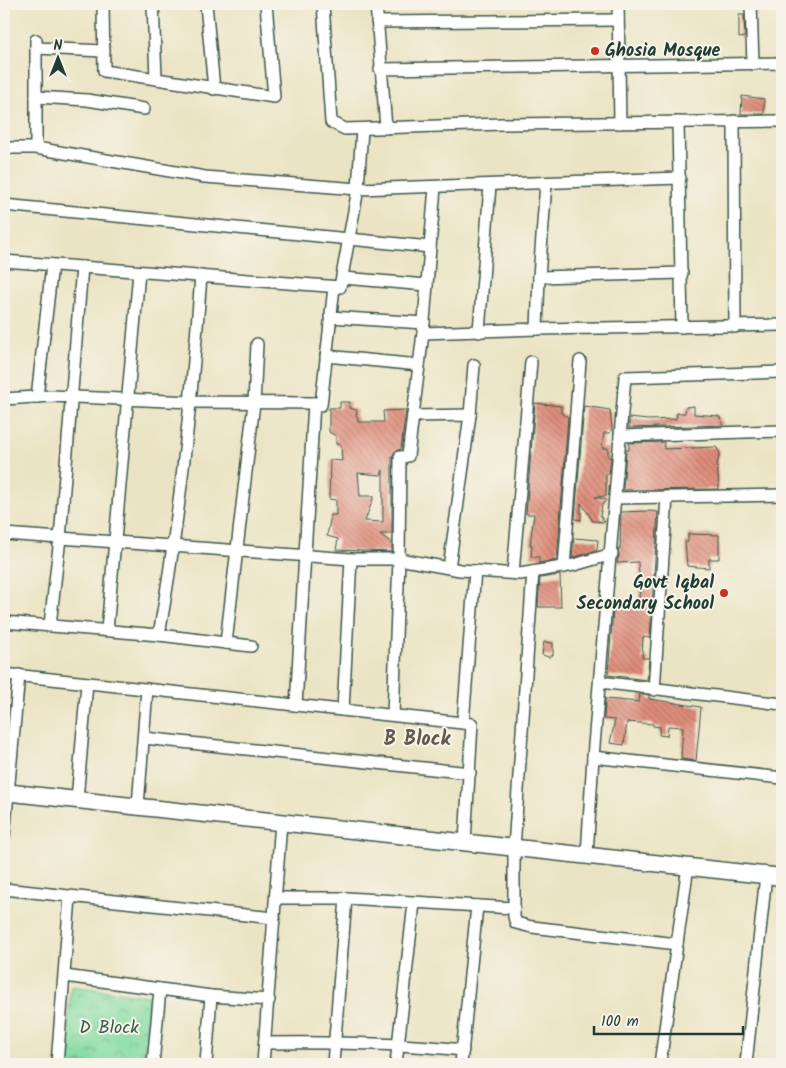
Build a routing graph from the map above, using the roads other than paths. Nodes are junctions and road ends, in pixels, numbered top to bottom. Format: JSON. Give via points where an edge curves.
{"nodes":[{"id":1,"x":103,"y":4,"type":"edge"},
{"id":2,"x":153,"y":4,"type":"edge"},
{"id":3,"x":206,"y":4,"type":"edge"},
{"id":4,"x":266,"y":4,"type":"edge"},
{"id":5,"x":323,"y":4,"type":"edge"},
{"id":6,"x":376,"y":4,"type":"edge"},
{"id":7,"x":618,"y":4,"type":"edge"},
{"id":8,"x":751,"y":4,"type":"edge"},
{"id":9,"x":618,"y":20,"type":"junction"},
{"id":10,"x":377,"y":22,"type":"junction"},
{"id":11,"x":104,"y":51,"type":"junction"},
{"id":12,"x":782,"y":63,"type":"edge"},
{"id":13,"x":753,"y":64,"type":"junction"},
{"id":14,"x":619,"y":65,"type":"junction"},
{"id":15,"x":380,"y":69,"type":"junction"},
{"id":16,"x":156,"y":78,"type":"junction"},
{"id":17,"x":214,"y":89,"type":"junction"},
{"id":18,"x":36,"y":97,"type":"junction"},
{"id":19,"x":144,"y":109,"type":"dead end"},
{"id":20,"x":734,"y":121,"type":"junction"},
{"id":21,"x":782,"y":121,"type":"edge"},
{"id":22,"x":678,"y":122,"type":"junction"},
{"id":23,"x":620,"y":123,"type":"junction"},
{"id":24,"x":386,"y":128,"type":"junction"},
{"id":25,"x":362,"y":129,"type":"junction"},
{"id":26,"x":4,"y":148,"type":"edge"},
{"id":27,"x":36,"y":148,"type":"junction"},
{"id":28,"x":680,"y":178,"type":"junction"},
{"id":29,"x":546,"y":182,"type":"junction"},
{"id":30,"x":490,"y":185,"type":"junction"},
{"id":31,"x":435,"y":187,"type":"junction"},
{"id":32,"x":358,"y":189,"type":"junction"},
{"id":33,"x":4,"y":205,"type":"edge"},
{"id":34,"x":349,"y":239,"type":"junction"},
{"id":35,"x":430,"y":247,"type":"junction"},
{"id":36,"x":4,"y":262,"type":"edge"},
{"id":37,"x":52,"y":265,"type":"junction"},
{"id":38,"x":82,"y":267,"type":"junction"},
{"id":39,"x":139,"y":272,"type":"junction"},
{"id":40,"x":682,"y":274,"type":"junction"},
{"id":41,"x":201,"y":276,"type":"junction"},
{"id":42,"x":538,"y":277,"type":"junction"},
{"id":43,"x":343,"y":278,"type":"junction"},
{"id":44,"x":427,"y":285,"type":"junction"},
{"id":45,"x":334,"y":287,"type":"junction"},
{"id":46,"x":330,"y":317,"type":"junction"},
{"id":47,"x":782,"y":326,"type":"edge"},
{"id":48,"x":682,"y":327,"type":"junction"},
{"id":49,"x":735,"y":327,"type":"junction"},
{"id":50,"x":423,"y":328,"type":"junction"},
{"id":51,"x":537,"y":329,"type":"junction"},
{"id":52,"x":479,"y":332,"type":"junction"},
{"id":53,"x":257,"y":344,"type":"dead end"},
{"id":54,"x":326,"y":356,"type":"junction"},
{"id":55,"x":580,"y":361,"type":"dead end"},
{"id":56,"x":531,"y":362,"type":"dead end"},
{"id":57,"x":419,"y":365,"type":"junction"},
{"id":58,"x":474,"y":365,"type":"dead end"},
{"id":59,"x":782,"y":372,"type":"edge"},
{"id":60,"x":37,"y":397,"type":"junction"},
{"id":61,"x":71,"y":397,"type":"junction"},
{"id":62,"x":4,"y":399,"type":"edge"},
{"id":63,"x":128,"y":399,"type":"junction"},
{"id":64,"x":192,"y":402,"type":"junction"},
{"id":65,"x":254,"y":403,"type":"junction"},
{"id":66,"x":314,"y":403,"type":"junction"},
{"id":67,"x":470,"y":415,"type":"junction"},
{"id":68,"x":413,"y":416,"type":"junction"},
{"id":69,"x":782,"y":431,"type":"edge"},
{"id":70,"x":620,"y":436,"type":"junction"},
{"id":71,"x":782,"y":495,"type":"edge"},
{"id":72,"x":667,"y":497,"type":"junction"},
{"id":73,"x":615,"y":498,"type":"junction"},
{"id":74,"x":4,"y":534,"type":"edge"},
{"id":75,"x":60,"y":538,"type":"junction"},
{"id":76,"x":116,"y":540,"type":"junction"},
{"id":77,"x":175,"y":545,"type":"junction"},
{"id":78,"x":236,"y":548,"type":"junction"},
{"id":79,"x":304,"y":554,"type":"junction"},
{"id":80,"x":612,"y":554,"type":"junction"},
{"id":81,"x":351,"y":559,"type":"junction"},
{"id":82,"x":399,"y":559,"type":"junction"},
{"id":83,"x":564,"y":567,"type":"junction"},
{"id":84,"x":449,"y":568,"type":"junction"},
{"id":85,"x":475,"y":571,"type":"junction"},
{"id":86,"x":533,"y":572,"type":"junction"},
{"id":87,"x":514,"y":573,"type":"junction"},
{"id":88,"x":4,"y":622,"type":"edge"},
{"id":89,"x":50,"y":626,"type":"junction"},
{"id":90,"x":107,"y":630,"type":"junction"},
{"id":91,"x":159,"y":635,"type":"junction"},
{"id":92,"x":226,"y":643,"type":"junction"},
{"id":93,"x":251,"y":646,"type":"dead end"},
{"id":94,"x":4,"y":674,"type":"edge"},
{"id":95,"x":19,"y":675,"type":"junction"},
{"id":96,"x":600,"y":682,"type":"junction"},
{"id":97,"x":87,"y":683,"type":"junction"},
{"id":98,"x":147,"y":689,"type":"junction"},
{"id":99,"x":654,"y":690,"type":"junction"},
{"id":100,"x":782,"y":704,"type":"edge"},
{"id":101,"x":296,"y":705,"type":"junction"},
{"id":102,"x":343,"y":710,"type":"junction"},
{"id":103,"x":393,"y":715,"type":"junction"},
{"id":104,"x":463,"y":723,"type":"junction"},
{"id":105,"x":144,"y":738,"type":"junction"},
{"id":106,"x":593,"y":758,"type":"junction"},
{"id":107,"x":470,"y":773,"type":"junction"},
{"id":108,"x":782,"y":778,"type":"edge"},
{"id":109,"x":6,"y":792,"type":"edge"},
{"id":110,"x":77,"y":800,"type":"junction"},
{"id":111,"x":138,"y":806,"type":"junction"},
{"id":112,"x":281,"y":822,"type":"junction"},
{"id":113,"x":4,"y":836,"type":"edge"},
{"id":114,"x":465,"y":842,"type":"junction"},
{"id":115,"x":514,"y":848,"type":"junction"},
{"id":116,"x":588,"y":856,"type":"junction"},
{"id":117,"x":688,"y":866,"type":"junction"},
{"id":118,"x":774,"y":876,"type":"edge"},
{"id":119,"x":4,"y":889,"type":"edge"},
{"id":120,"x":70,"y":897,"type":"junction"},
{"id":121,"x":277,"y":898,"type":"junction"},
{"id":122,"x":346,"y":898,"type":"junction"},
{"id":123,"x":414,"y":903,"type":"junction"},
{"id":124,"x":477,"y":906,"type":"junction"},
{"id":125,"x":513,"y":908,"type":"junction"},
{"id":126,"x":274,"y":918,"type":"junction"},
{"id":127,"x":677,"y":944,"type":"junction"},
{"id":128,"x":65,"y":976,"type":"junction"},
{"id":129,"x":160,"y":989,"type":"junction"},
{"id":130,"x":211,"y":996,"type":"junction"},
{"id":131,"x":269,"y":1000,"type":"junction"},
{"id":132,"x":334,"y":1042,"type":"junction"},
{"id":133,"x":265,"y":1043,"type":"junction"},
{"id":134,"x":398,"y":1043,"type":"junction"},
{"id":135,"x":463,"y":1050,"type":"junction"},
{"id":136,"x":57,"y":1064,"type":"edge"},
{"id":137,"x":153,"y":1064,"type":"edge"},
{"id":138,"x":206,"y":1064,"type":"edge"},
{"id":139,"x":263,"y":1064,"type":"edge"},
{"id":140,"x":333,"y":1064,"type":"edge"},
{"id":141,"x":396,"y":1064,"type":"edge"},
{"id":142,"x":461,"y":1064,"type":"edge"},
{"id":143,"x":660,"y":1064,"type":"edge"},
{"id":144,"x":746,"y":1064,"type":"edge"}],
"edges":[{"from":1,"to":11,"type":"street"},
{"from":2,"to":16,"type":"street"},
{"from":3,"to":17,"type":"street"},
{"from":4,"to":17,"type":"street","via":[[274,97]]},
{"from":5,"to":25,"type":"street","via":[[331,122],[345,129]]},
{"from":6,"to":10,"type":"street"},
{"from":7,"to":9,"type":"street"},
{"from":8,"to":13,"type":"street"},
{"from":9,"to":10,"type":"street"},
{"from":9,"to":14,"type":"street"},
{"from":10,"to":15,"type":"street"},
{"from":11,"to":16,"type":"street","via":[[104,71]]},
{"from":11,"to":18,"type":"street","via":[[36,44]]},
{"from":12,"to":13,"type":"street"},
{"from":13,"to":14,"type":"street"},
{"from":14,"to":15,"type":"street"},
{"from":14,"to":23,"type":"street"},
{"from":15,"to":24,"type":"street"},
{"from":16,"to":17,"type":"street"},
{"from":18,"to":19,"type":"street","via":[[88,100]]},
{"from":18,"to":27,"type":"street"},
{"from":20,"to":21,"type":"street"},
{"from":20,"to":22,"type":"street"},
{"from":20,"to":49,"type":"street"},
{"from":22,"to":23,"type":"street"},
{"from":22,"to":28,"type":"street"},
{"from":23,"to":24,"type":"street"},
{"from":24,"to":25,"type":"street"},
{"from":25,"to":32,"type":"street"},
{"from":26,"to":27,"type":"street"},
{"from":27,"to":32,"type":"street","via":[[204,177]]},
{"from":28,"to":29,"type":"street"},
{"from":28,"to":40,"type":"street"},
{"from":29,"to":30,"type":"street"},
{"from":29,"to":42,"type":"street"},
{"from":30,"to":31,"type":"street"},
{"from":30,"to":52,"type":"street"},
{"from":31,"to":32,"type":"street"},
{"from":31,"to":35,"type":"street"},
{"from":32,"to":34,"type":"street"},
{"from":33,"to":34,"type":"street"},
{"from":34,"to":35,"type":"street"},
{"from":34,"to":43,"type":"street"},
{"from":35,"to":44,"type":"street"},
{"from":36,"to":37,"type":"street"},
{"from":37,"to":38,"type":"street"},
{"from":37,"to":60,"type":"street"},
{"from":38,"to":39,"type":"street"},
{"from":38,"to":61,"type":"street"},
{"from":39,"to":41,"type":"street"},
{"from":39,"to":63,"type":"street"},
{"from":40,"to":42,"type":"street"},
{"from":40,"to":48,"type":"street"},
{"from":41,"to":45,"type":"street"},
{"from":41,"to":64,"type":"street"},
{"from":42,"to":51,"type":"street"},
{"from":43,"to":44,"type":"street"},
{"from":43,"to":45,"type":"street","via":[[340,288]]},
{"from":44,"to":50,"type":"street"},
{"from":45,"to":46,"type":"street"},
{"from":46,"to":50,"type":"street"},
{"from":46,"to":54,"type":"street"},
{"from":47,"to":49,"type":"street"},
{"from":48,"to":49,"type":"street"},
{"from":48,"to":51,"type":"street"},
{"from":50,"to":52,"type":"street"},
{"from":50,"to":57,"type":"street"},
{"from":51,"to":52,"type":"street"},
{"from":53,"to":65,"type":"street"},
{"from":54,"to":57,"type":"street"},
{"from":54,"to":66,"type":"street","via":[[321,405]]},
{"from":55,"to":83,"type":"street"},
{"from":56,"to":87,"type":"street"},
{"from":57,"to":68,"type":"street"},
{"from":58,"to":67,"type":"street"},
{"from":59,"to":70,"type":"street","via":[[625,377]]},
{"from":60,"to":61,"type":"street"},
{"from":60,"to":62,"type":"street"},
{"from":61,"to":63,"type":"street"},
{"from":61,"to":75,"type":"street"},
{"from":63,"to":64,"type":"street"},
{"from":63,"to":76,"type":"street"},
{"from":64,"to":65,"type":"street"},
{"from":64,"to":77,"type":"street"},
{"from":65,"to":66,"type":"street"},
{"from":65,"to":78,"type":"street"},
{"from":66,"to":79,"type":"street"},
{"from":67,"to":68,"type":"street"},
{"from":67,"to":84,"type":"street"},
{"from":68,"to":82,"type":"street","via":[[408,456],[400,457]]},
{"from":69,"to":70,"type":"street"},
{"from":70,"to":73,"type":"street"},
{"from":71,"to":72,"type":"street"},
{"from":72,"to":73,"type":"street"},
{"from":72,"to":99,"type":"street"},
{"from":73,"to":80,"type":"street"},
{"from":74,"to":75,"type":"street"},
{"from":75,"to":76,"type":"street"},
{"from":75,"to":89,"type":"street"},
{"from":76,"to":77,"type":"street"},
{"from":76,"to":90,"type":"street"},
{"from":77,"to":78,"type":"street"},
{"from":77,"to":91,"type":"street"},
{"from":78,"to":79,"type":"street"},
{"from":78,"to":92,"type":"street"},
{"from":79,"to":81,"type":"street"},
{"from":79,"to":101,"type":"street"},
{"from":80,"to":83,"type":"street"},
{"from":80,"to":96,"type":"street"},
{"from":81,"to":82,"type":"street"},
{"from":81,"to":102,"type":"street"},
{"from":82,"to":84,"type":"street"},
{"from":82,"to":103,"type":"street"},
{"from":83,"to":86,"type":"street"},
{"from":84,"to":85,"type":"street"},
{"from":85,"to":87,"type":"street"},
{"from":85,"to":104,"type":"street"},
{"from":86,"to":87,"type":"street"},
{"from":86,"to":115,"type":"street"},
{"from":88,"to":89,"type":"street"},
{"from":89,"to":90,"type":"street"},
{"from":90,"to":91,"type":"street"},
{"from":91,"to":92,"type":"street"},
{"from":92,"to":93,"type":"street"},
{"from":94,"to":95,"type":"street"},
{"from":95,"to":97,"type":"street"},
{"from":95,"to":109,"type":"street"},
{"from":96,"to":99,"type":"street"},
{"from":96,"to":106,"type":"street"},
{"from":97,"to":98,"type":"street"},
{"from":97,"to":110,"type":"street"},
{"from":98,"to":101,"type":"street"},
{"from":98,"to":105,"type":"street"},
{"from":99,"to":100,"type":"street"},
{"from":101,"to":102,"type":"street"},
{"from":102,"to":103,"type":"street"},
{"from":103,"to":104,"type":"street"},
{"from":104,"to":107,"type":"street","via":[[472,724]]},
{"from":105,"to":107,"type":"street"},
{"from":105,"to":111,"type":"street"},
{"from":106,"to":108,"type":"street"},
{"from":106,"to":116,"type":"street"},
{"from":107,"to":114,"type":"street"},
{"from":109,"to":110,"type":"street"},
{"from":109,"to":113,"type":"street"},
{"from":110,"to":111,"type":"street"},
{"from":111,"to":112,"type":"street"},
{"from":112,"to":114,"type":"street"},
{"from":112,"to":121,"type":"street"},
{"from":114,"to":115,"type":"street"},
{"from":115,"to":116,"type":"street"},
{"from":115,"to":125,"type":"street"},
{"from":116,"to":117,"type":"street"},
{"from":117,"to":118,"type":"street"},
{"from":117,"to":127,"type":"street"},
{"from":118,"to":144,"type":"street"},
{"from":119,"to":120,"type":"street"},
{"from":120,"to":126,"type":"street"},
{"from":120,"to":128,"type":"street"},
{"from":121,"to":122,"type":"street"},
{"from":121,"to":126,"type":"street"},
{"from":122,"to":123,"type":"street"},
{"from":122,"to":132,"type":"street"},
{"from":123,"to":124,"type":"street"},
{"from":123,"to":134,"type":"street"},
{"from":124,"to":125,"type":"street"},
{"from":124,"to":135,"type":"street"},
{"from":125,"to":127,"type":"street","via":[[516,922],[522,926]]},
{"from":126,"to":131,"type":"street"},
{"from":127,"to":143,"type":"street"},
{"from":128,"to":129,"type":"street"},
{"from":128,"to":136,"type":"street"},
{"from":129,"to":130,"type":"street"},
{"from":129,"to":137,"type":"street"},
{"from":130,"to":131,"type":"street"},
{"from":130,"to":138,"type":"street"},
{"from":131,"to":133,"type":"street"},
{"from":132,"to":133,"type":"street"},
{"from":132,"to":134,"type":"street"},
{"from":132,"to":140,"type":"street"},
{"from":133,"to":139,"type":"street"},
{"from":134,"to":135,"type":"street"},
{"from":134,"to":141,"type":"street"},
{"from":135,"to":142,"type":"street"}]}
